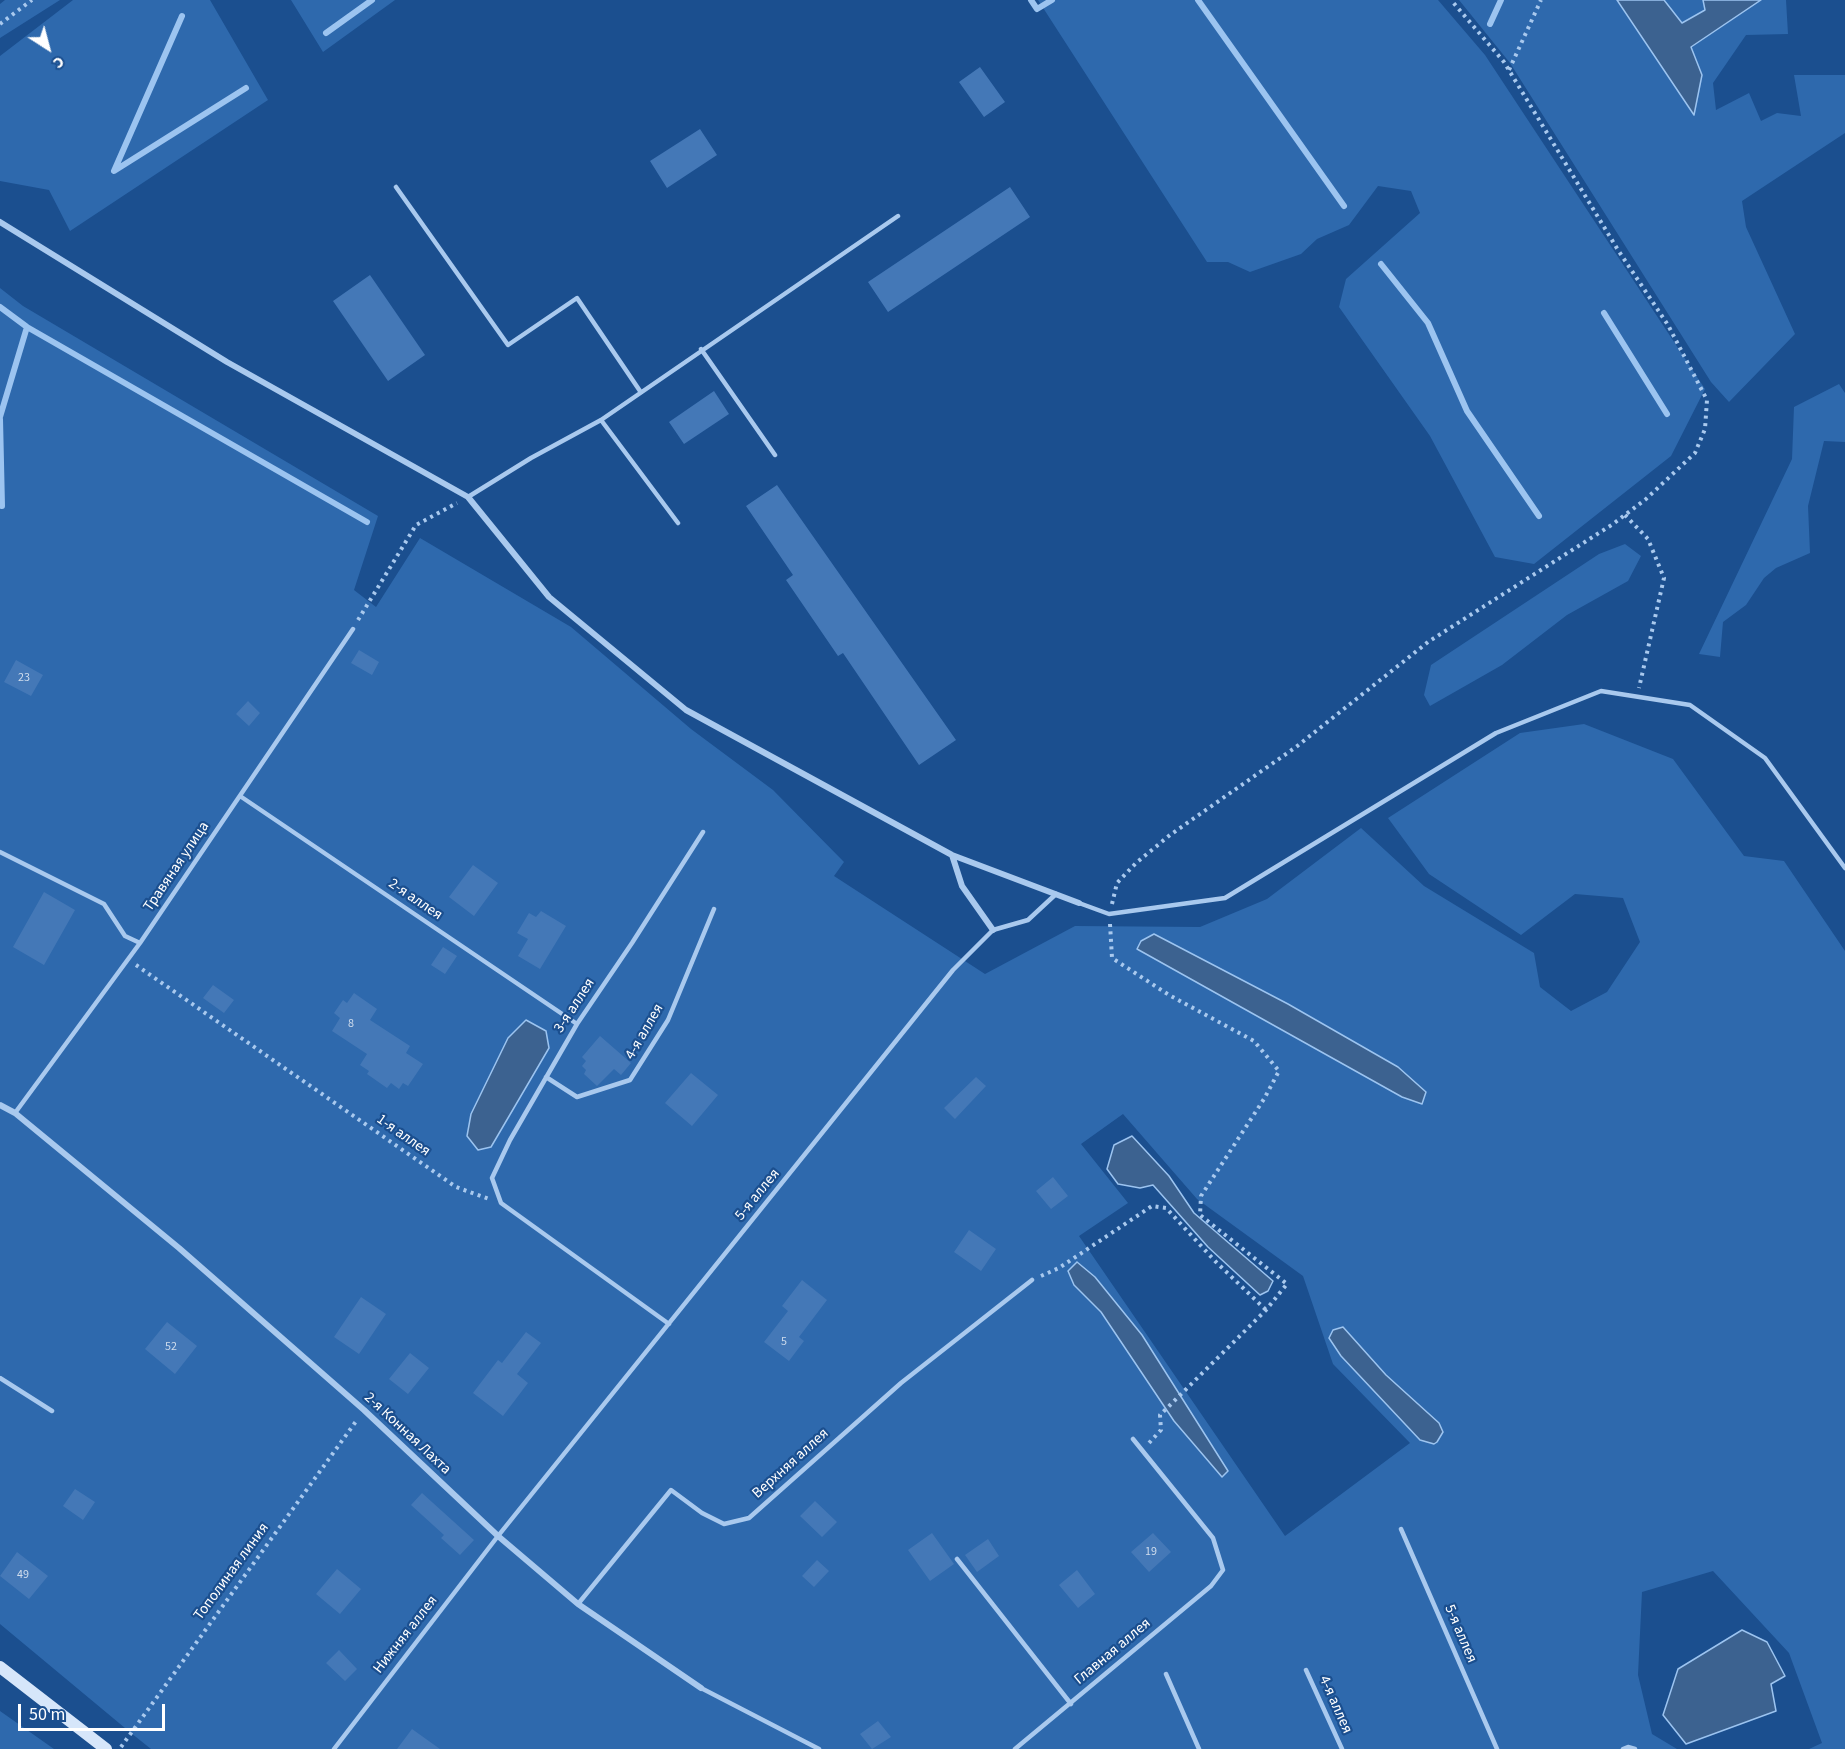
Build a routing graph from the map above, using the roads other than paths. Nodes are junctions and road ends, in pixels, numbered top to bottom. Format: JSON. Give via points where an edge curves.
{"nodes":[{"id":1,"x":396,"y":187,"type":"dead end"},
{"id":2,"x":898,"y":216,"type":"dead end"},
{"id":3,"x":0,"y":222,"type":"edge"},
{"id":4,"x":701,"y":350,"type":"junction"},
{"id":5,"x":640,"y":391,"type":"junction"},
{"id":6,"x":601,"y":420,"type":"junction"},
{"id":7,"x":775,"y":455,"type":"dead end"},
{"id":8,"x":468,"y":497,"type":"junction"},
{"id":9,"x":678,"y":523,"type":"dead end"},
{"id":10,"x":353,"y":630,"type":"road end"},
{"id":11,"x":240,"y":796,"type":"junction"},
{"id":12,"x":702,"y":832,"type":"dead end"},
{"id":13,"x":0,"y":852,"type":"edge"},
{"id":14,"x":952,"y":855,"type":"junction"},
{"id":15,"x":1845,"y":868,"type":"edge"},
{"id":16,"x":1056,"y":894,"type":"junction"},
{"id":17,"x":1079,"y":903,"type":"joint"},
{"id":18,"x":714,"y":909,"type":"dead end"},
{"id":19,"x":993,"y":930,"type":"junction"},
{"id":20,"x":140,"y":943,"type":"junction"},
{"id":21,"x":577,"y":1024,"type":"junction"},
{"id":22,"x":546,"y":1077,"type":"junction"},
{"id":23,"x":0,"y":1105,"type":"edge"},
{"id":24,"x":15,"y":1113,"type":"junction"},
{"id":25,"x":1032,"y":1280,"type":"road end"},
{"id":26,"x":669,"y":1324,"type":"junction"},
{"id":27,"x":0,"y":1378,"type":"edge"},
{"id":28,"x":52,"y":1411,"type":"dead end"},
{"id":29,"x":1132,"y":1439,"type":"dead end"},
{"id":30,"x":1401,"y":1529,"type":"dead end"},
{"id":31,"x":498,"y":1536,"type":"junction"},
{"id":32,"x":957,"y":1559,"type":"dead end"},
{"id":33,"x":578,"y":1604,"type":"junction"},
{"id":34,"x":0,"y":1667,"type":"edge"},
{"id":35,"x":1306,"y":1670,"type":"dead end"},
{"id":36,"x":1166,"y":1674,"type":"dead end"},
{"id":37,"x":700,"y":1688,"type":"joint"},
{"id":38,"x":1071,"y":1704,"type":"junction"},
{"id":39,"x":106,"y":1749,"type":"edge"},
{"id":40,"x":334,"y":1749,"type":"edge"},
{"id":41,"x":818,"y":1749,"type":"edge"},
{"id":42,"x":1015,"y":1749,"type":"edge"},
{"id":43,"x":1199,"y":1749,"type":"edge"},
{"id":44,"x":1342,"y":1749,"type":"edge"},
{"id":45,"x":1497,"y":1749,"type":"edge"},
{"id":46,"x":1623,"y":1749,"type":"edge"},
{"id":47,"x":1635,"y":1749,"type":"edge"}],
"edges":[{"from":1,"to":5,"type":"lane","via":[[508,345],[577,298]]},
{"from":2,"to":4,"type":"lane"},
{"from":3,"to":8,"type":"street","via":[[227,362]]},
{"from":4,"to":5,"type":"lane"},
{"from":4,"to":7,"type":"lane"},
{"from":5,"to":6,"type":"lane"},
{"from":6,"to":8,"type":"lane"},
{"from":6,"to":9,"type":"lane"},
{"from":8,"to":14,"type":"street","via":[[549,597],[686,710]]},
{"from":10,"to":11,"type":"lane","name":"Травяная улица"},
{"from":11,"to":20,"type":"lane","name":"Травяная улица"},
{"from":11,"to":21,"type":"lane","name":"2-я аллея"},
{"from":12,"to":21,"type":"lane","name":"3-я аллея"},
{"from":13,"to":20,"type":"lane","via":[[104,904],[125,936]]},
{"from":14,"to":16,"type":"street"},
{"from":14,"to":19,"type":"street","via":[[962,886]]},
{"from":15,"to":17,"type":"lane","via":[[1765,758],[1690,705],[1601,691],[1496,733],[1225,898],[1109,914]]},
{"from":16,"to":17,"type":"street"},
{"from":16,"to":19,"type":"lane","name":"5-я аллея","via":[[1028,920]]},
{"from":18,"to":22,"type":"lane","name":"4-я аллея","via":[[668,1020],[630,1080],[577,1097]]},
{"from":19,"to":26,"type":"lane","name":"5-я аллея","via":[[953,970]]},
{"from":20,"to":24,"type":"lane","name":"Травяная улица"},
{"from":21,"to":22,"type":"lane","name":"3-я аллея"},
{"from":22,"to":26,"type":"lane","name":"3-я аллея","via":[[492,1178],[501,1203]]},
{"from":23,"to":24,"type":"street","name":"2-я Конная Лахта"},
{"from":24,"to":31,"type":"street","name":"2-я Конная Лахта","via":[[179,1248],[364,1410]]},
{"from":25,"to":33,"type":"lane","name":"Верхняя аллея","via":[[901,1383],[749,1518],[724,1524],[702,1514],[671,1490]]},
{"from":26,"to":31,"type":"lane","name":"5-я аллея"},
{"from":27,"to":28,"type":"lane"},
{"from":29,"to":38,"type":"lane","name":"Главная аллея","via":[[1213,1538],[1222,1570],[1211,1586]]},
{"from":30,"to":45,"type":"lane","name":"5-я аллея"},
{"from":31,"to":33,"type":"street","name":"2-я Конная Лахта"},
{"from":31,"to":40,"type":"lane","name":"Нижняя аллея"},
{"from":32,"to":38,"type":"lane"},
{"from":33,"to":37,"type":"street","name":"2-я Конная Лахта"},
{"from":34,"to":39,"type":"main road"},
{"from":35,"to":44,"type":"lane","name":"4-я аллея"},
{"from":36,"to":43,"type":"lane"},
{"from":37,"to":41,"type":"lane","name":"2-я Конная Лахта"},
{"from":38,"to":42,"type":"lane","name":"Главная аллея"},
{"from":46,"to":47,"type":"lane"}]}
